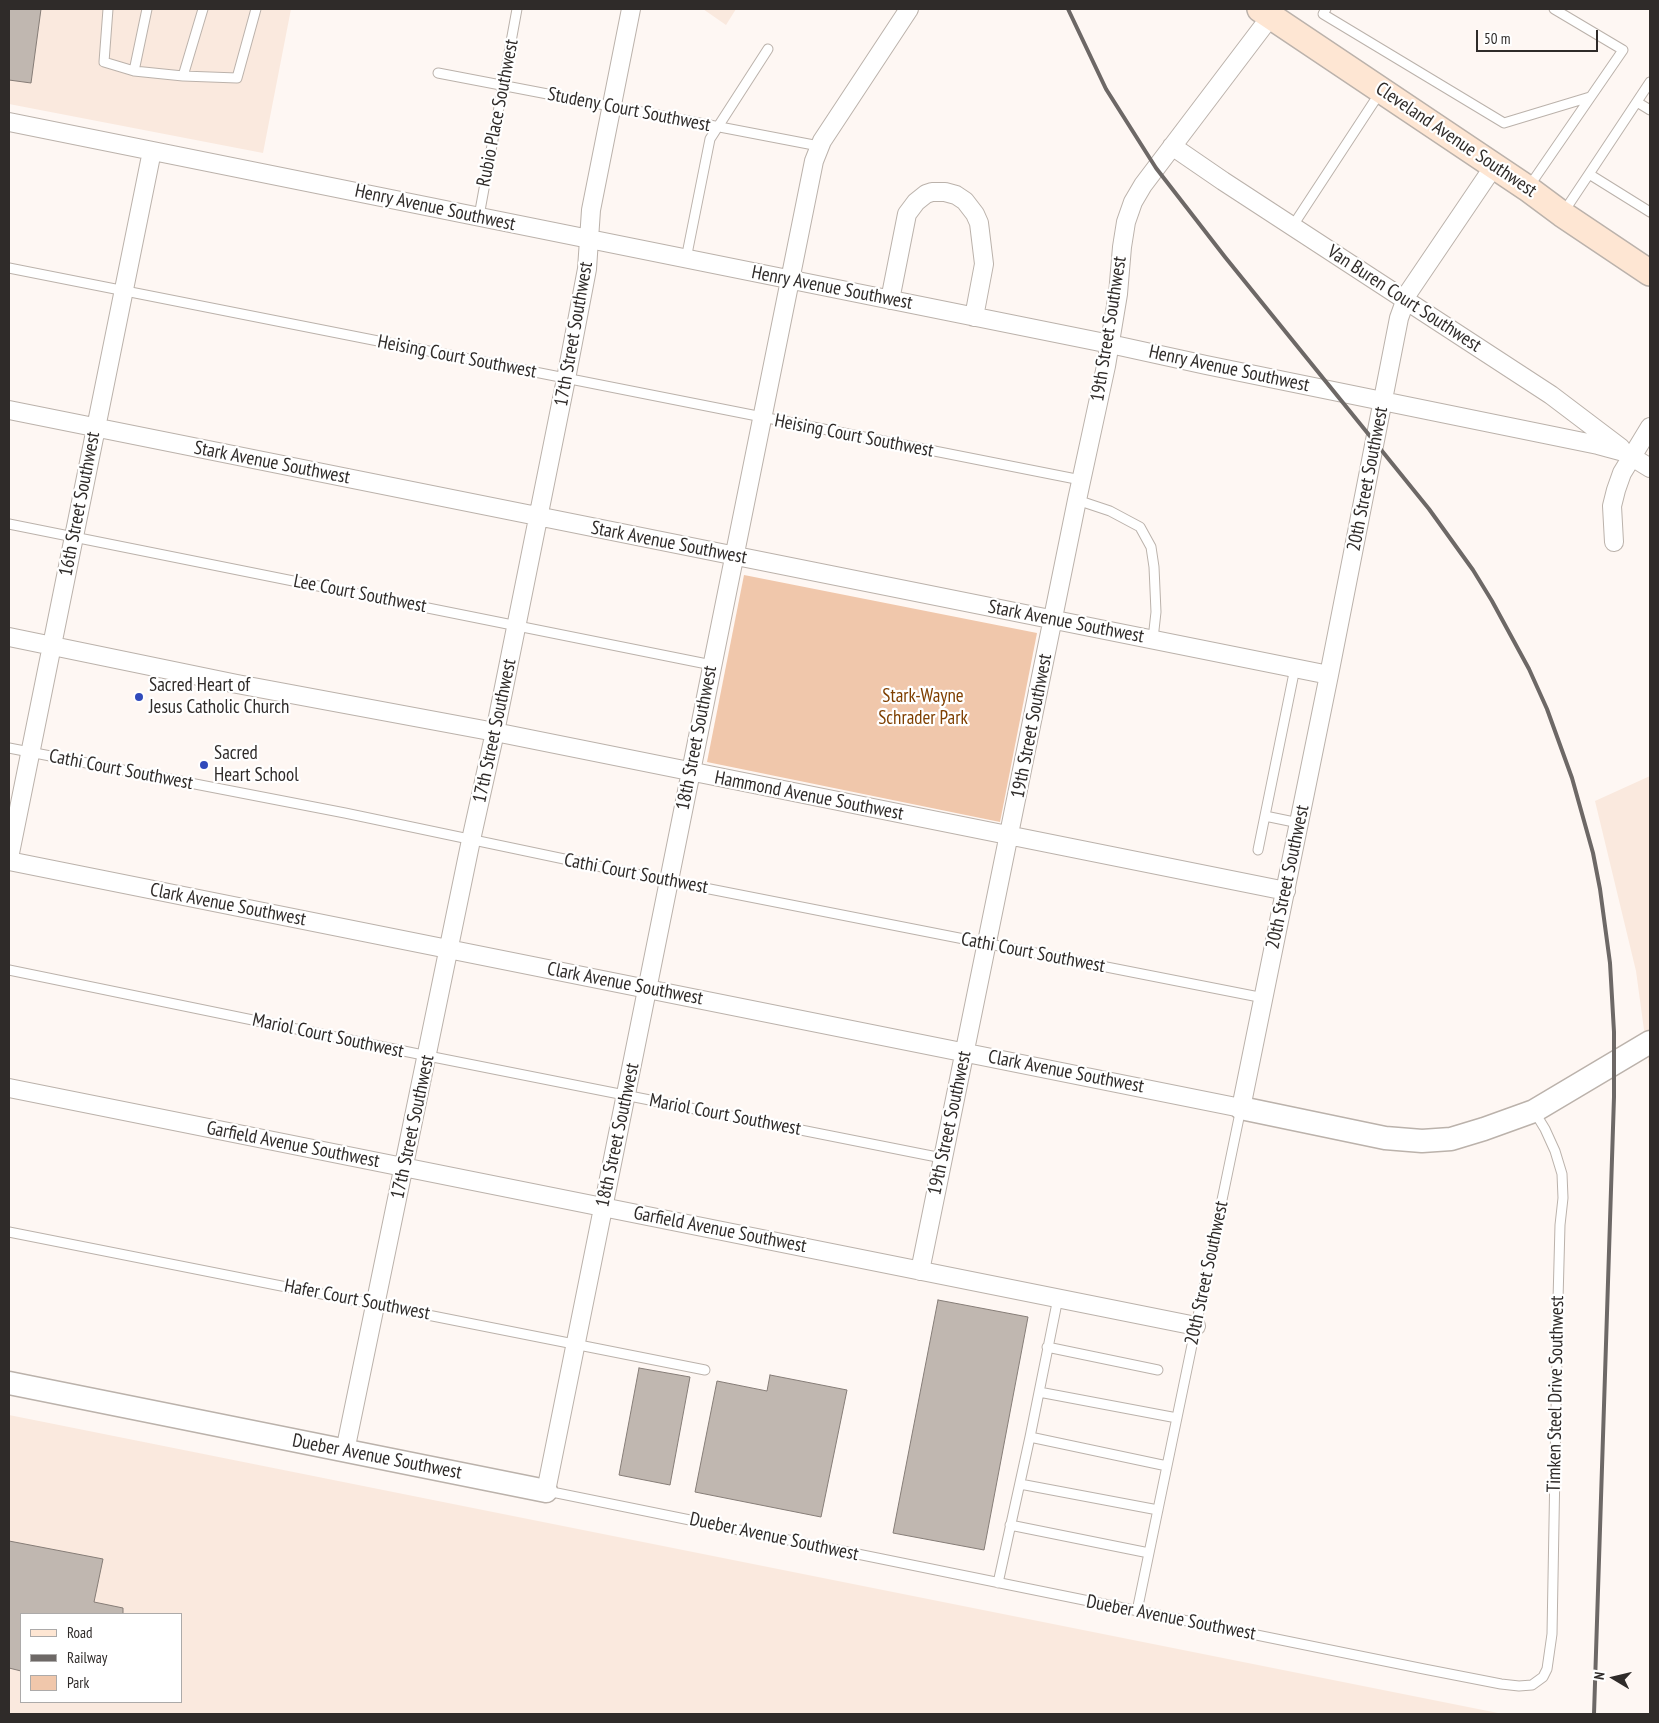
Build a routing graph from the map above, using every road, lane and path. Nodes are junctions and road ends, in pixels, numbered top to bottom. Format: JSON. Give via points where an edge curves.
{"nodes":[{"id":1,"x":108,"y":9,"type":"edge"},
{"id":2,"x":147,"y":9,"type":"edge"},
{"id":3,"x":203,"y":9,"type":"edge"},
{"id":4,"x":256,"y":9,"type":"edge"},
{"id":5,"x":517,"y":9,"type":"edge"},
{"id":6,"x":631,"y":9,"type":"edge"},
{"id":7,"x":909,"y":9,"type":"edge"},
{"id":8,"x":1326,"y":9,"type":"edge"},
{"id":9,"x":1554,"y":9,"type":"edge"},
{"id":10,"x":1267,"y":12,"type":"edge"},
{"id":11,"x":768,"y":49,"type":"dead end"},
{"id":12,"x":134,"y":71,"type":"junction"},
{"id":13,"x":438,"y":73,"type":"dead end"},
{"id":14,"x":182,"y":76,"type":"junction"},
{"id":15,"x":1650,"y":82,"type":"edge"},
{"id":16,"x":503,"y":85,"type":"junction"},
{"id":17,"x":1381,"y":90,"type":"junction"},
{"id":18,"x":1590,"y":97,"type":"junction"},
{"id":19,"x":1637,"y":102,"type":"junction"},
{"id":20,"x":612,"y":106,"type":"junction"},
{"id":21,"x":1650,"y":110,"type":"edge"},
{"id":22,"x":9,"y":122,"type":"edge"},
{"id":23,"x":717,"y":127,"type":"junction"},
{"id":24,"x":820,"y":146,"type":"junction"},
{"id":25,"x":1172,"y":146,"type":"junction"},
{"id":26,"x":152,"y":151,"type":"junction"},
{"id":27,"x":1494,"y":166,"type":"junction"},
{"id":28,"x":1589,"y":174,"type":"junction"},
{"id":29,"x":1528,"y":188,"type":"junction"},
{"id":30,"x":1650,"y":212,"type":"edge"},
{"id":31,"x":1562,"y":214,"type":"junction"},
{"id":32,"x":478,"y":216,"type":"junction"},
{"id":33,"x":1292,"y":227,"type":"junction"},
{"id":34,"x":588,"y":239,"type":"junction"},
{"id":35,"x":686,"y":259,"type":"junction"},
{"id":36,"x":9,"y":268,"type":"edge"},
{"id":37,"x":1650,"y":273,"type":"edge"},
{"id":38,"x":790,"y":280,"type":"junction"},
{"id":39,"x":122,"y":291,"type":"junction"},
{"id":40,"x":1405,"y":299,"type":"junction"},
{"id":41,"x":890,"y":300,"type":"junction"},
{"id":42,"x":974,"y":317,"type":"junction"},
{"id":43,"x":1110,"y":344,"type":"junction"},
{"id":44,"x":566,"y":379,"type":"junction"},
{"id":45,"x":1383,"y":401,"type":"junction"},
{"id":46,"x":9,"y":410,"type":"edge"},
{"id":47,"x":762,"y":418,"type":"junction"},
{"id":48,"x":96,"y":427,"type":"junction"},
{"id":49,"x":1650,"y":427,"type":"edge"},
{"id":50,"x":1632,"y":456,"type":"junction"},
{"id":51,"x":1650,"y":468,"type":"edge"},
{"id":52,"x":1081,"y":480,"type":"junction"},
{"id":53,"x":1077,"y":500,"type":"junction"},
{"id":54,"x":538,"y":517,"type":"junction"},
{"id":55,"x":9,"y":524,"type":"edge"},
{"id":56,"x":74,"y":537,"type":"junction"},
{"id":57,"x":1614,"y":542,"type":"dead end"},
{"id":58,"x":734,"y":555,"type":"junction"},
{"id":59,"x":1053,"y":619,"type":"junction"},
{"id":60,"x":517,"y":626,"type":"junction"},
{"id":61,"x":9,"y":638,"type":"edge"},
{"id":62,"x":1153,"y":639,"type":"junction"},
{"id":63,"x":52,"y":646,"type":"junction"},
{"id":64,"x":712,"y":665,"type":"junction"},
{"id":65,"x":1295,"y":668,"type":"junction"},
{"id":66,"x":1329,"y":675,"type":"junction"},
{"id":67,"x":495,"y":732,"type":"junction"},
{"id":68,"x":9,"y":748,"type":"edge"},
{"id":69,"x":30,"y":752,"type":"junction"},
{"id":70,"x":691,"y":772,"type":"junction"},
{"id":71,"x":1265,"y":816,"type":"junction"},
{"id":72,"x":1299,"y":823,"type":"junction"},
{"id":73,"x":1009,"y":837,"type":"junction"},
{"id":74,"x":471,"y":840,"type":"junction"},
{"id":75,"x":1258,"y":850,"type":"dead end"},
{"id":76,"x":9,"y":859,"type":"edge"},
{"id":77,"x":669,"y":881,"type":"junction"},
{"id":78,"x":1286,"y":891,"type":"junction"},
{"id":79,"x":987,"y":944,"type":"junction"},
{"id":80,"x":449,"y":949,"type":"junction"},
{"id":81,"x":9,"y":970,"type":"edge"},
{"id":82,"x":648,"y":989,"type":"junction"},
{"id":83,"x":1264,"y":998,"type":"junction"},
{"id":84,"x":1650,"y":1042,"type":"edge"},
{"id":85,"x":964,"y":1052,"type":"junction"},
{"id":86,"x":428,"y":1056,"type":"junction"},
{"id":87,"x":9,"y":1088,"type":"edge"},
{"id":88,"x":626,"y":1095,"type":"junction"},
{"id":89,"x":1241,"y":1108,"type":"junction"},
{"id":90,"x":1534,"y":1111,"type":"junction"},
{"id":91,"x":942,"y":1158,"type":"junction"},
{"id":92,"x":404,"y":1167,"type":"junction"},
{"id":93,"x":603,"y":1207,"type":"junction"},
{"id":94,"x":9,"y":1232,"type":"edge"},
{"id":95,"x":920,"y":1271,"type":"junction"},
{"id":96,"x":1058,"y":1298,"type":"junction"},
{"id":97,"x":376,"y":1304,"type":"junction"},
{"id":98,"x":1196,"y":1326,"type":"junction"},
{"id":99,"x":574,"y":1345,"type":"junction"},
{"id":100,"x":1047,"y":1347,"type":"junction"},
{"id":101,"x":705,"y":1370,"type":"dead end"},
{"id":102,"x":1158,"y":1370,"type":"dead end"},
{"id":103,"x":9,"y":1383,"type":"edge"},
{"id":104,"x":1039,"y":1392,"type":"junction"},
{"id":105,"x":1177,"y":1418,"type":"junction"},
{"id":106,"x":1030,"y":1437,"type":"junction"},
{"id":107,"x":345,"y":1450,"type":"junction"},
{"id":108,"x":1167,"y":1466,"type":"junction"},
{"id":109,"x":1020,"y":1484,"type":"junction"},
{"id":110,"x":546,"y":1491,"type":"junction"},
{"id":111,"x":1158,"y":1510,"type":"junction"},
{"id":112,"x":1010,"y":1525,"type":"junction"},
{"id":113,"x":1149,"y":1553,"type":"junction"},
{"id":114,"x":998,"y":1583,"type":"junction"},
{"id":115,"x":1137,"y":1611,"type":"junction"},
{"id":116,"x":1538,"y":1681,"type":"joint"}],
"edges":[{"from":1,"to":12,"type":"lane","via":[[104,62]]},
{"from":2,"to":12,"type":"lane"},
{"from":3,"to":14,"type":"lane"},
{"from":4,"to":14,"type":"lane","via":[[237,78]]},
{"from":5,"to":16,"type":"lane","name":"Rubio Place Southwest"},
{"from":6,"to":20,"type":"street","name":"17th Street Southwest"},
{"from":7,"to":24,"type":"street","name":"18th Street Southwest"},
{"from":8,"to":18,"type":"lane","via":[[1323,14],[1504,123]]},
{"from":9,"to":18,"type":"lane","via":[[1623,50]]},
{"from":10,"to":17,"type":"main road","name":"Cleveland Avenue Southwest"},
{"from":10,"to":25,"type":"street","name":"19th Street Southwest"},
{"from":11,"to":23,"type":"lane"},
{"from":12,"to":14,"type":"lane"},
{"from":13,"to":16,"type":"lane","name":"Studeny Court Southwest"},
{"from":15,"to":19,"type":"lane"},
{"from":16,"to":20,"type":"lane","name":"Studeny Court Southwest"},
{"from":16,"to":32,"type":"lane","name":"Rubio Place Southwest"},
{"from":17,"to":27,"type":"main road","name":"Cleveland Avenue Southwest"},
{"from":17,"to":33,"type":"lane"},
{"from":18,"to":29,"type":"lane"},
{"from":19,"to":21,"type":"lane"},
{"from":19,"to":28,"type":"lane"},
{"from":20,"to":23,"type":"lane","name":"Studeny Court Southwest"},
{"from":20,"to":34,"type":"street","name":"17th Street Southwest"},
{"from":22,"to":26,"type":"street","name":"Henry Avenue Southwest"},
{"from":23,"to":24,"type":"lane","name":"Studeny Court Southwest"},
{"from":23,"to":35,"type":"lane","via":[[710,139]]},
{"from":24,"to":38,"type":"street","name":"18th Street Southwest","via":[[814,161]]},
{"from":25,"to":33,"type":"street","name":"Van Buren Court Southwest"},
{"from":25,"to":43,"type":"street","name":"19th Street Southwest","via":[[1143,184],[1129,212]]},
{"from":26,"to":32,"type":"street","name":"Henry Avenue Southwest"},
{"from":26,"to":39,"type":"street","name":"16th Street Southwest"},
{"from":27,"to":29,"type":"main road","name":"Cleveland Avenue Southwest"},
{"from":27,"to":40,"type":"street","name":"20th Street Southwest"},
{"from":28,"to":30,"type":"lane"},
{"from":28,"to":31,"type":"lane"},
{"from":29,"to":31,"type":"main road","name":"Cleveland Avenue Southwest"},
{"from":31,"to":37,"type":"main road","name":"Cleveland Avenue Southwest"},
{"from":32,"to":34,"type":"street","name":"Henry Avenue Southwest"},
{"from":33,"to":40,"type":"street","name":"Van Buren Court Southwest"},
{"from":34,"to":35,"type":"street","name":"Henry Avenue Southwest"},
{"from":34,"to":44,"type":"street","name":"17th Street Southwest","via":[[586,269]]},
{"from":35,"to":38,"type":"street","name":"Henry Avenue Southwest"},
{"from":36,"to":39,"type":"lane","name":"Heising Court Southwest"},
{"from":38,"to":41,"type":"street","name":"Henry Avenue Southwest"},
{"from":38,"to":47,"type":"street","name":"18th Street Southwest"},
{"from":39,"to":44,"type":"lane","name":"Heising Court Southwest"},
{"from":39,"to":48,"type":"street","name":"16th Street Southwest"},
{"from":40,"to":45,"type":"street","name":"20th Street Southwest"},
{"from":40,"to":50,"type":"street","name":"Van Buren Court Southwest","via":[[1551,395]]},
{"from":41,"to":42,"type":"street","name":"Henry Avenue Southwest"},
{"from":41,"to":42,"type":"street","via":[[907,214],[926,194],[945,192],[961,198],[970,206],[979,223],[984,264]]},
{"from":42,"to":43,"type":"street","name":"Henry Avenue Southwest"},
{"from":43,"to":45,"type":"street","name":"Henry Avenue Southwest"},
{"from":43,"to":52,"type":"street","name":"19th Street Southwest"},
{"from":44,"to":47,"type":"lane","name":"Heising Court Southwest"},
{"from":44,"to":54,"type":"street","name":"17th Street Southwest"},
{"from":45,"to":50,"type":"street","name":"Henry Avenue Southwest","via":[[1598,445]]},
{"from":45,"to":66,"type":"street","name":"20th Street Southwest"},
{"from":46,"to":48,"type":"street","name":"Stark Avenue Southwest"},
{"from":47,"to":52,"type":"lane","name":"Heising Court Southwest"},
{"from":47,"to":58,"type":"street","name":"18th Street Southwest"},
{"from":48,"to":54,"type":"street","name":"Stark Avenue Southwest"},
{"from":48,"to":56,"type":"street","name":"16th Street Southwest"},
{"from":49,"to":50,"type":"street"},
{"from":50,"to":51,"type":"street","name":"Henry Avenue Southwest"},
{"from":50,"to":57,"type":"street","via":[[1614,498]]},
{"from":52,"to":53,"type":"street","name":"19th Street Southwest"},
{"from":53,"to":59,"type":"street","name":"19th Street Southwest"},
{"from":53,"to":62,"type":"lane","via":[[1140,526],[1151,547],[1154,567],[1156,612]]},
{"from":54,"to":58,"type":"street","name":"Stark Avenue Southwest"},
{"from":54,"to":60,"type":"street","name":"17th Street Southwest"},
{"from":55,"to":56,"type":"lane","name":"Lee Court Southwest"},
{"from":56,"to":60,"type":"lane","name":"Lee Court Southwest"},
{"from":56,"to":63,"type":"street","name":"16th Street Southwest"},
{"from":58,"to":59,"type":"street","name":"Stark Avenue Southwest"},
{"from":58,"to":64,"type":"street","name":"18th Street Southwest"},
{"from":59,"to":62,"type":"street","name":"Stark Avenue Southwest"},
{"from":59,"to":73,"type":"street","name":"19th Street Southwest"},
{"from":60,"to":64,"type":"lane","name":"Lee Court Southwest"},
{"from":60,"to":67,"type":"street","name":"17th Street Southwest"},
{"from":61,"to":63,"type":"street","name":"Hammond Avenue Southwest"},
{"from":62,"to":65,"type":"street","name":"Stark Avenue Southwest"},
{"from":63,"to":67,"type":"street","name":"Hammond Avenue Southwest"},
{"from":63,"to":69,"type":"street","name":"16th Street Southwest"},
{"from":64,"to":70,"type":"street","name":"18th Street Southwest"},
{"from":65,"to":66,"type":"street","name":"Stark Avenue Southwest"},
{"from":65,"to":71,"type":"lane"},
{"from":66,"to":72,"type":"street","name":"20th Street Southwest"},
{"from":67,"to":70,"type":"street","name":"Hammond Avenue Southwest"},
{"from":67,"to":74,"type":"street","name":"17th Street Southwest"},
{"from":68,"to":69,"type":"lane","name":"Cathi Court Southwest"},
{"from":69,"to":74,"type":"lane","name":"Cathi Court Southwest"},
{"from":69,"to":76,"type":"street","name":"16th Street Southwest"},
{"from":70,"to":73,"type":"street","name":"Hammond Avenue Southwest"},
{"from":70,"to":77,"type":"street","name":"18th Street Southwest"},
{"from":71,"to":72,"type":"lane"},
{"from":71,"to":75,"type":"lane"},
{"from":72,"to":78,"type":"street","name":"20th Street Southwest"},
{"from":73,"to":78,"type":"street","name":"Hammond Avenue Southwest"},
{"from":73,"to":79,"type":"street","name":"19th Street Southwest"},
{"from":74,"to":77,"type":"lane","name":"Cathi Court Southwest"},
{"from":74,"to":80,"type":"street","name":"17th Street Southwest"},
{"from":76,"to":80,"type":"street","name":"Clark Avenue Southwest"},
{"from":77,"to":79,"type":"lane","name":"Cathi Court Southwest"},
{"from":77,"to":82,"type":"street","name":"18th Street Southwest"},
{"from":78,"to":83,"type":"street","name":"20th Street Southwest"},
{"from":79,"to":83,"type":"lane","name":"Cathi Court Southwest"},
{"from":79,"to":85,"type":"street","name":"19th Street Southwest"},
{"from":80,"to":82,"type":"street","name":"Clark Avenue Southwest"},
{"from":80,"to":86,"type":"street","name":"17th Street Southwest"},
{"from":81,"to":86,"type":"lane","name":"Mariol Court Southwest"},
{"from":82,"to":85,"type":"street","name":"Clark Avenue Southwest"},
{"from":82,"to":88,"type":"street","name":"18th Street Southwest"},
{"from":83,"to":89,"type":"street","name":"20th Street Southwest"},
{"from":84,"to":90,"type":"street"},
{"from":85,"to":89,"type":"street","name":"Clark Avenue Southwest"},
{"from":85,"to":91,"type":"street","name":"19th Street Southwest"},
{"from":86,"to":88,"type":"lane","name":"Mariol Court Southwest"},
{"from":86,"to":92,"type":"street","name":"17th Street Southwest"},
{"from":87,"to":92,"type":"street","name":"Garfield Avenue Southwest"},
{"from":88,"to":91,"type":"lane","name":"Mariol Court Southwest"},
{"from":88,"to":93,"type":"street","name":"18th Street Southwest"},
{"from":89,"to":90,"type":"street","via":[[1385,1138],[1422,1141],[1451,1139]]},
{"from":89,"to":98,"type":"lane","name":"20th Street Southwest"},
{"from":90,"to":116,"type":"lane","name":"Timken Steel Drive Southwest","via":[[1555,1151],[1562,1174],[1563,1198],[1552,1634],[1547,1669]]},
{"from":91,"to":95,"type":"street","name":"19th Street Southwest"},
{"from":92,"to":93,"type":"street","name":"Garfield Avenue Southwest"},
{"from":92,"to":97,"type":"street","name":"17th Street Southwest"},
{"from":93,"to":95,"type":"street","name":"Garfield Avenue Southwest"},
{"from":93,"to":99,"type":"street","name":"18th Street Southwest"},
{"from":94,"to":97,"type":"lane","name":"Hafer Court Southwest"},
{"from":95,"to":96,"type":"street","name":"Garfield Avenue Southwest"},
{"from":96,"to":98,"type":"street","name":"Garfield Avenue Southwest"},
{"from":96,"to":100,"type":"lane"},
{"from":97,"to":99,"type":"lane","name":"Hafer Court Southwest"},
{"from":97,"to":107,"type":"street","name":"17th Street Southwest"},
{"from":98,"to":105,"type":"lane","name":"20th Street Southwest"},
{"from":99,"to":101,"type":"lane","name":"Hafer Court Southwest"},
{"from":99,"to":110,"type":"street","name":"18th Street Southwest"},
{"from":100,"to":102,"type":"lane"},
{"from":100,"to":104,"type":"lane"},
{"from":103,"to":107,"type":"street","name":"Dueber Avenue Southwest"},
{"from":104,"to":105,"type":"lane"},
{"from":104,"to":106,"type":"lane"},
{"from":105,"to":108,"type":"lane","name":"20th Street Southwest"},
{"from":106,"to":108,"type":"lane"},
{"from":106,"to":109,"type":"lane"},
{"from":107,"to":110,"type":"street","name":"Dueber Avenue Southwest"},
{"from":108,"to":111,"type":"lane","name":"20th Street Southwest"},
{"from":109,"to":111,"type":"lane"},
{"from":109,"to":112,"type":"lane"},
{"from":110,"to":114,"type":"lane","name":"Dueber Avenue Southwest"},
{"from":111,"to":113,"type":"lane","name":"20th Street Southwest"},
{"from":112,"to":113,"type":"lane"},
{"from":112,"to":114,"type":"lane"},
{"from":113,"to":115,"type":"lane","name":"20th Street Southwest"},
{"from":114,"to":115,"type":"lane","name":"Dueber Avenue Southwest"},
{"from":115,"to":116,"type":"lane","name":"Dueber Avenue Southwest","via":[[1501,1684],[1532,1685]]}]}
